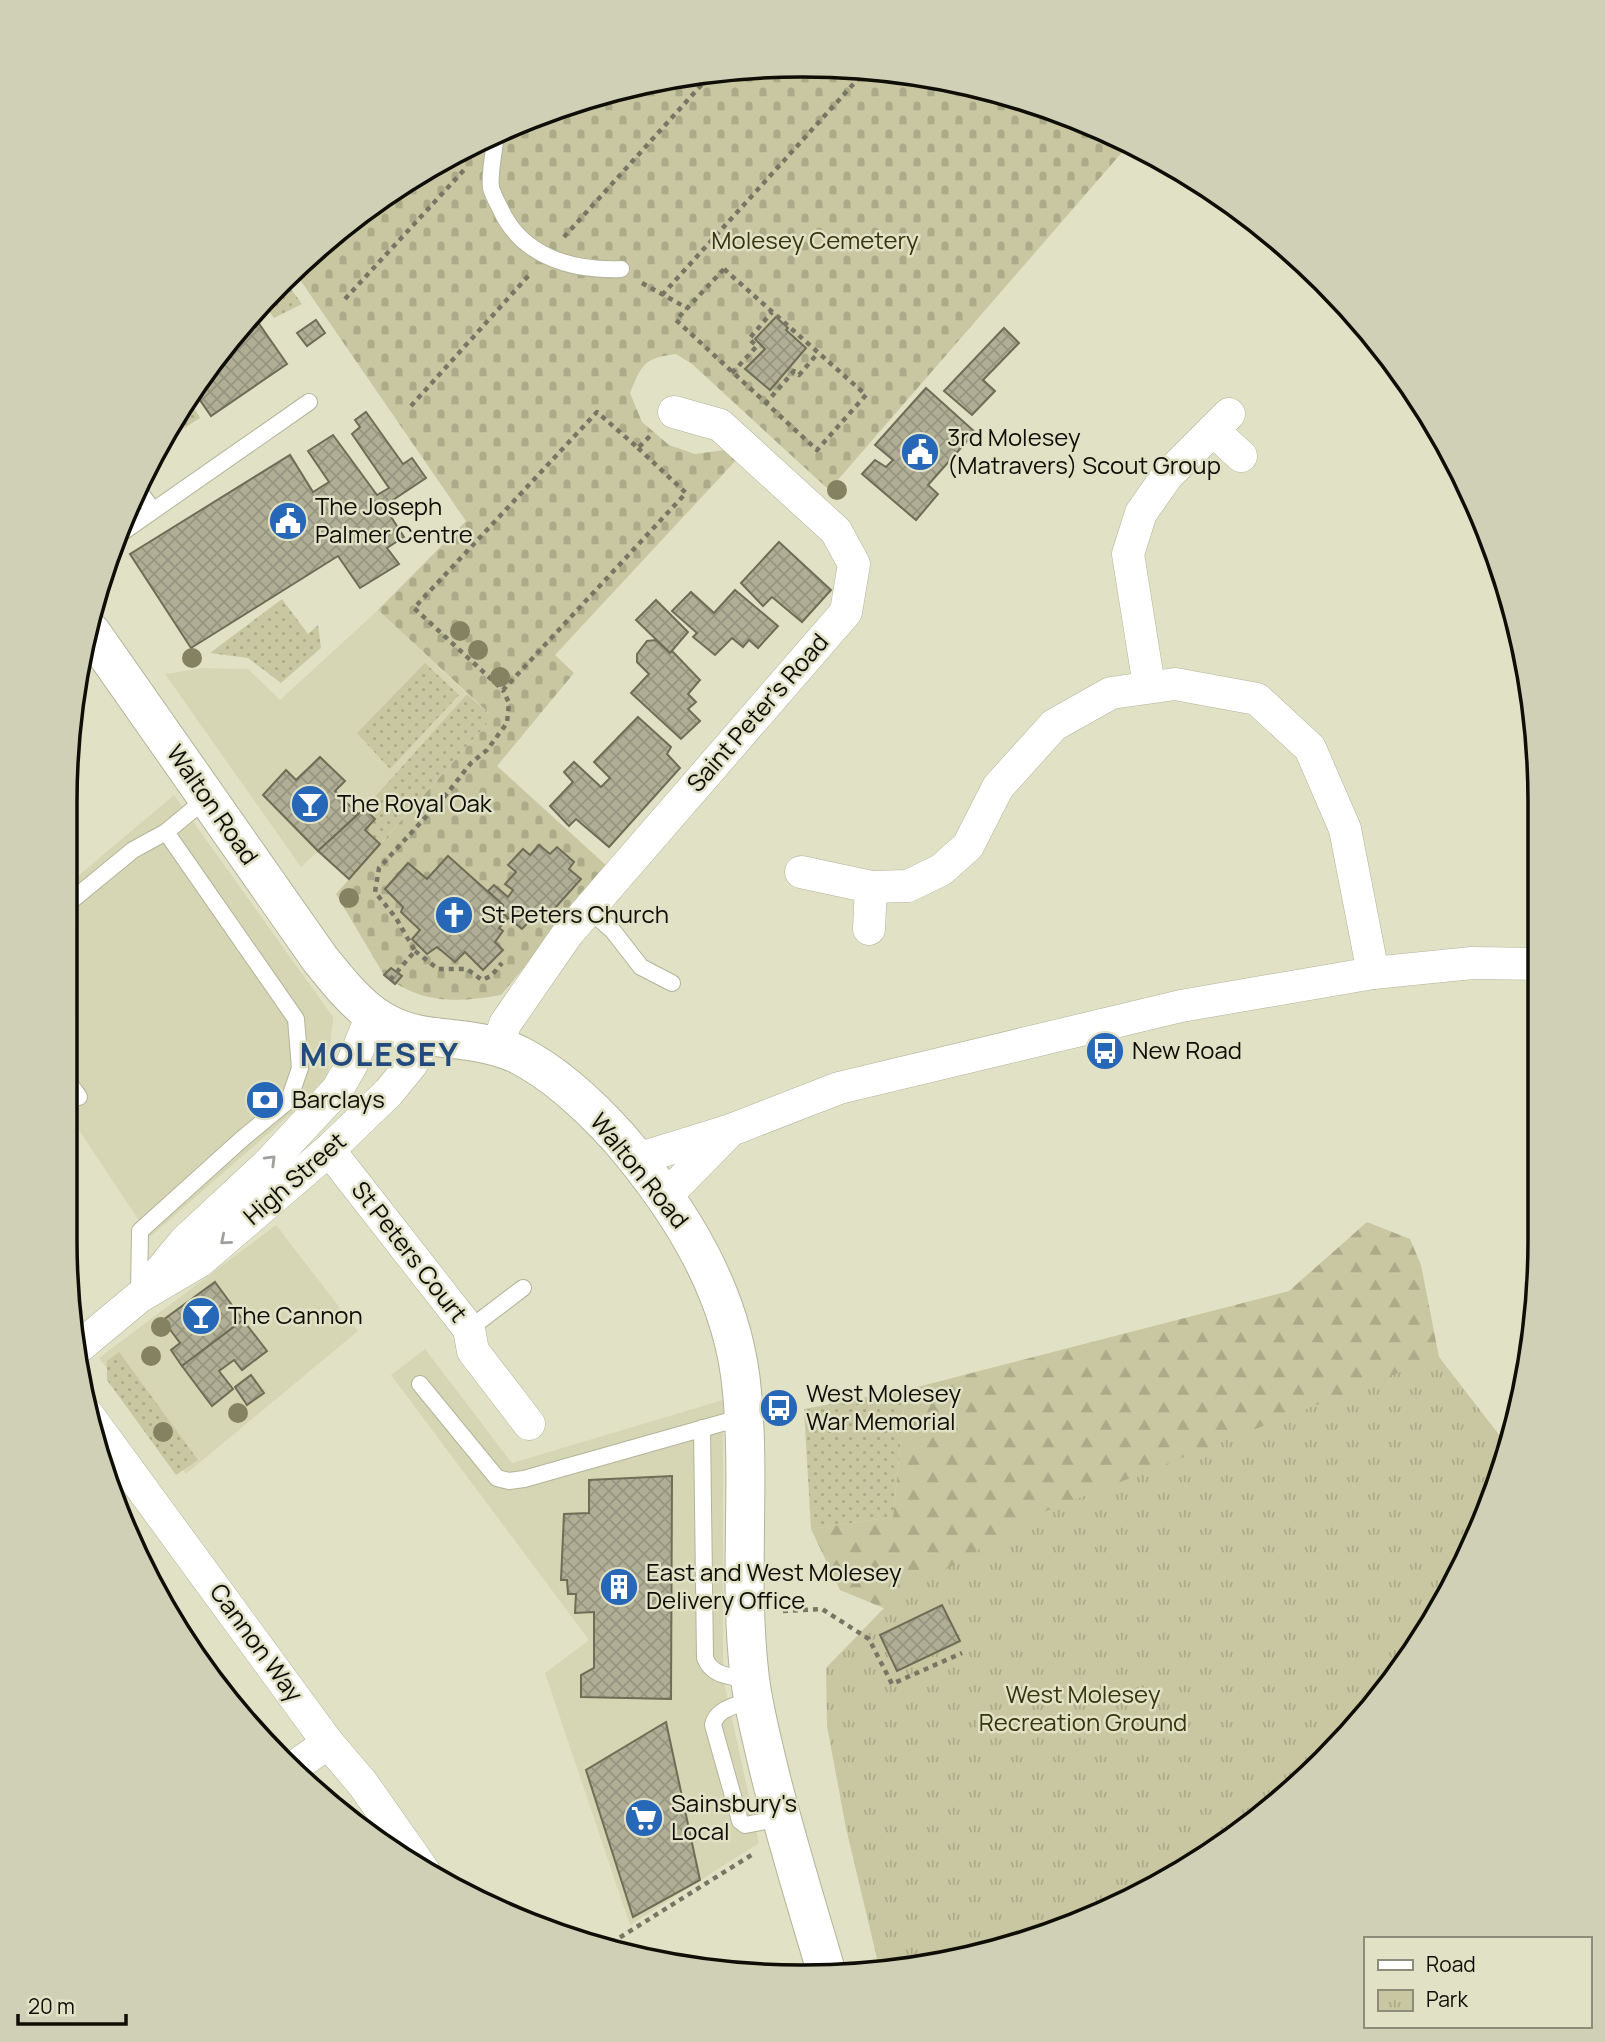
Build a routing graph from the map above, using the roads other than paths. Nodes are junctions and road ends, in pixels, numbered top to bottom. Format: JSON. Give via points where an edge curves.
{"nodes":[{"id":1,"x":495,"y":146,"type":"edge"},
{"id":2,"x":621,"y":269,"type":"road end"},
{"id":3,"x":309,"y":402,"type":"dead end"},
{"id":4,"x":674,"y":412,"type":"road end"},
{"id":5,"x":1241,"y":456,"type":"dead end"},
{"id":6,"x":144,"y":498,"type":"edge"},
{"id":7,"x":153,"y":510,"type":"junction"},
{"id":8,"x":132,"y":525,"type":"edge"},
{"id":9,"x":96,"y":639,"type":"edge"},
{"id":10,"x":1149,"y":686,"type":"junction"},
{"id":11,"x":207,"y":798,"type":"junction"},
{"id":12,"x":166,"y":832,"type":"junction"},
{"id":13,"x":801,"y":872,"type":"dead end"},
{"id":14,"x":871,"y":887,"type":"junction"},
{"id":15,"x":77,"y":896,"type":"edge"},
{"id":16,"x":588,"y":909,"type":"junction"},
{"id":17,"x":869,"y":929,"type":"dead end"},
{"id":18,"x":1528,"y":964,"type":"edge"},
{"id":19,"x":1373,"y":973,"type":"junction"},
{"id":20,"x":672,"y":983,"type":"dead end"},
{"id":21,"x":372,"y":1015,"type":"junction"},
{"id":22,"x":427,"y":1036,"type":"junction"},
{"id":23,"x":498,"y":1047,"type":"junction"},
{"id":24,"x":77,"y":1094,"type":"edge"},
{"id":25,"x":79,"y":1097,"type":"dead end"},
{"id":26,"x":731,"y":1130,"type":"junction"},
{"id":27,"x":330,"y":1150,"type":"junction"},
{"id":28,"x":637,"y":1160,"type":"junction"},
{"id":29,"x":665,"y":1197,"type":"junction"},
{"id":30,"x":523,"y":1288,"type":"dead end"},
{"id":31,"x":139,"y":1297,"type":"junction"},
{"id":32,"x":469,"y":1329,"type":"junction"},
{"id":33,"x":84,"y":1342,"type":"edge"},
{"id":34,"x":420,"y":1384,"type":"dead end"},
{"id":35,"x":743,"y":1417,"type":"junction"},
{"id":36,"x":529,"y":1424,"type":"dead end"},
{"id":37,"x":702,"y":1428,"type":"junction"},
{"id":38,"x":106,"y":1439,"type":"edge"},
{"id":39,"x":752,"y":1690,"type":"junction"},
{"id":40,"x":328,"y":1742,"type":"junction"},
{"id":41,"x":300,"y":1763,"type":"edge"},
{"id":42,"x":408,"y":1849,"type":"edge"},
{"id":43,"x":824,"y":1964,"type":"edge"}],
"edges":[{"from":1,"to":2,"type":"lane","via":[[491,188],[507,225],[529,247],[561,263]]},
{"from":3,"to":7,"type":"lane"},
{"from":4,"to":16,"type":"street","name":"Saint Peter's Road","via":[[720,425],[836,531],[854,564],[846,611]]},
{"from":5,"to":10,"type":"street","via":[[1221,422],[1167,476],[1141,513],[1128,554]]},
{"from":6,"to":7,"type":"lane"},
{"from":7,"to":8,"type":"lane"},
{"from":9,"to":11,"type":"main road","name":"Walton Road"},
{"from":10,"to":14,"type":"street","via":[[1111,693],[1054,725],[998,787],[968,846],[941,870],[908,886]]},
{"from":10,"to":19,"type":"street","via":[[1175,684],[1257,699],[1310,748],[1345,829]]},
{"from":11,"to":12,"type":"lane"},
{"from":11,"to":21,"type":"main road","name":"Walton Road","via":[[320,959]]},
{"from":12,"to":15,"type":"lane","via":[[133,850]]},
{"from":12,"to":31,"type":"lane","via":[[296,1019],[300,1068],[289,1100],[140,1231]]},
{"from":13,"to":14,"type":"street"},
{"from":14,"to":17,"type":"street"},
{"from":16,"to":20,"type":"lane","via":[[613,931],[641,967]]},
{"from":16,"to":23,"type":"street","name":"Saint Peter's Road","via":[[505,1024]]},
{"from":18,"to":19,"type":"street","via":[[1472,963]]},
{"from":19,"to":26,"type":"street","via":[[1181,1006],[990,1050],[839,1088]]},
{"from":21,"to":22,"type":"main road","name":"Walton Road","via":[[389,1026]]},
{"from":31,"to":21,"type":"street","name":"High Street","one_way":true,"via":[[184,1242],[269,1163],[337,1090]]},
{"from":22,"to":23,"type":"main road","name":"Walton Road"},
{"from":22,"to":27,"type":"street","name":"High Street","via":[[390,1092]]},
{"from":23,"to":28,"type":"main road","name":"Walton Road","via":[[518,1055],[569,1090]]},
{"from":24,"to":25,"type":"lane"},
{"from":26,"to":28,"type":"street"},
{"from":26,"to":29,"type":"street"},
{"from":27,"to":31,"type":"street","name":"High Street","one_way":true,"via":[[200,1261]]},
{"from":27,"to":32,"type":"street","name":"St Peters Court"},
{"from":28,"to":29,"type":"main road","name":"Walton Road"},
{"from":29,"to":35,"type":"main road","name":"Walton Road","via":[[695,1243],[721,1302],[738,1365]]},
{"from":30,"to":32,"type":"lane"},
{"from":31,"to":33,"type":"street","name":"High Street"},
{"from":32,"to":36,"type":"street","name":"St Peters Court","via":[[472,1350]]},
{"from":34,"to":37,"type":"lane","via":[[497,1478],[509,1481]]},
{"from":35,"to":37,"type":"lane"},
{"from":35,"to":39,"type":"main road","name":"Walton Road","via":[[744,1613]]},
{"from":37,"to":39,"type":"lane","via":[[705,1658],[716,1673]]},
{"from":38,"to":40,"type":"street","name":"Cannon Way"},
{"from":39,"to":43,"type":"main road","name":"Walton Road","via":[[783,1825]]},
{"from":40,"to":41,"type":"street"},
{"from":40,"to":42,"type":"street","name":"Cannon Way"}]}
